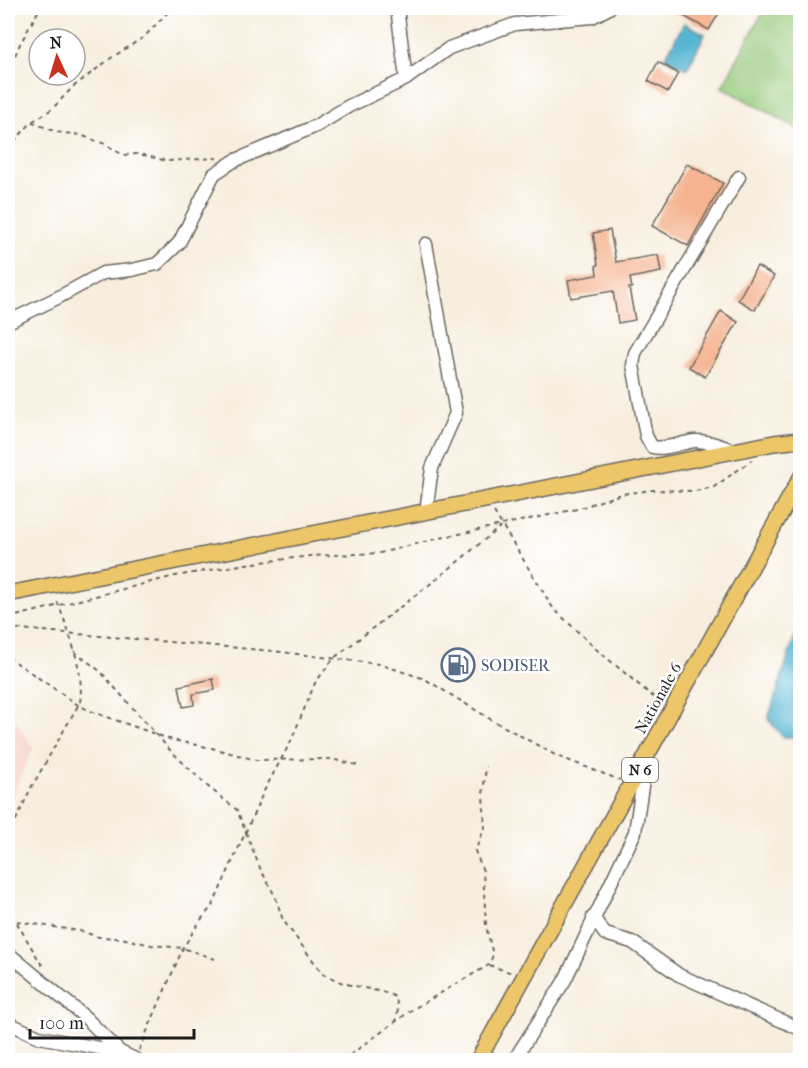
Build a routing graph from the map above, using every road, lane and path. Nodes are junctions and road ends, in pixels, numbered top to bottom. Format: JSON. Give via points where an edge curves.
{"nodes":[{"id":1,"x":40,"y":8,"type":"edge"},
{"id":2,"x":172,"y":8,"type":"edge"},
{"id":3,"x":397,"y":8,"type":"edge"},
{"id":4,"x":609,"y":8,"type":"edge"},
{"id":5,"x":8,"y":72,"type":"edge"},
{"id":6,"x":406,"y":79,"type":"junction"},
{"id":7,"x":32,"y":122,"type":"junction"},
{"id":8,"x":8,"y":148,"type":"edge"},
{"id":9,"x":234,"y":161,"type":"junction"},
{"id":10,"x":739,"y":177,"type":"dead end"},
{"id":11,"x":426,"y":244,"type":"dead end"},
{"id":12,"x":8,"y":322,"type":"edge"},
{"id":13,"x":801,"y":440,"type":"edge"},
{"id":14,"x":737,"y":451,"type":"junction"},
{"id":15,"x":756,"y":458,"type":"dead end"},
{"id":16,"x":801,"y":479,"type":"edge"},
{"id":17,"x":486,"y":501,"type":"junction"},
{"id":18,"x":426,"y":512,"type":"junction"},
{"id":19,"x":502,"y":525,"type":"junction"},
{"id":20,"x":52,"y":585,"type":"junction"},
{"id":21,"x":8,"y":594,"type":"edge"},
{"id":22,"x":59,"y":607,"type":"junction"},
{"id":23,"x":8,"y":618,"type":"edge"},
{"id":24,"x":8,"y":628,"type":"edge"},
{"id":25,"x":68,"y":634,"type":"junction"},
{"id":26,"x":74,"y":651,"type":"junction"},
{"id":27,"x":8,"y":657,"type":"edge"},
{"id":28,"x":334,"y":658,"type":"junction"},
{"id":29,"x":78,"y":705,"type":"junction"},
{"id":30,"x":671,"y":712,"type":"junction"},
{"id":31,"x":155,"y":734,"type":"junction"},
{"id":32,"x":647,"y":757,"type":"junction"},
{"id":33,"x":279,"y":760,"type":"junction"},
{"id":34,"x":486,"y":765,"type":"dead end"},
{"id":35,"x":361,"y":766,"type":"dead end"},
{"id":36,"x":632,"y":784,"type":"junction"},
{"id":37,"x":245,"y":835,"type":"junction"},
{"id":38,"x":8,"y":837,"type":"edge"},
{"id":39,"x":594,"y":917,"type":"junction"},
{"id":40,"x":8,"y":920,"type":"edge"},
{"id":41,"x":16,"y":922,"type":"junction"},
{"id":42,"x":183,"y":948,"type":"junction"},
{"id":43,"x":8,"y":952,"type":"edge"},
{"id":44,"x":218,"y":960,"type":"dead end"},
{"id":45,"x":489,"y":965,"type":"junction"},
{"id":46,"x":44,"y":969,"type":"dead end"},
{"id":47,"x":525,"y":977,"type":"junction"},
{"id":48,"x":396,"y":1022,"type":"junction"},
{"id":49,"x":8,"y":1023,"type":"edge"},
{"id":50,"x":801,"y":1029,"type":"edge"},
{"id":51,"x":120,"y":1052,"type":"junction"},
{"id":52,"x":136,"y":1060,"type":"edge"},
{"id":53,"x":343,"y":1060,"type":"edge"},
{"id":54,"x":478,"y":1060,"type":"edge"},
{"id":55,"x":514,"y":1060,"type":"edge"}],
"edges":[{"from":1,"to":5,"type":"path"},
{"from":2,"to":7,"type":"path","via":[[144,37],[111,58]]},
{"from":3,"to":6,"type":"street"},
{"from":4,"to":6,"type":"street","via":[[592,17],[515,24],[449,48]]},
{"from":6,"to":9,"type":"street","via":[[316,126]]},
{"from":7,"to":8,"type":"path"},
{"from":7,"to":9,"type":"path","via":[[105,144],[123,155],[139,154],[167,161]]},
{"from":9,"to":12,"type":"street","via":[[214,174],[179,243],[157,264],[103,273]]},
{"from":10,"to":14,"type":"street","via":[[635,353],[633,365],[646,436],[652,447],[695,441]]},
{"from":11,"to":18,"type":"street","via":[[456,413],[432,468]]},
{"from":13,"to":14,"type":"main road"},
{"from":14,"to":17,"type":"main road"},
{"from":15,"to":19,"type":"path","via":[[714,487],[621,494],[577,509]]},
{"from":16,"to":30,"type":"main road","name":"Nationale 6","number":"N 6"},
{"from":17,"to":18,"type":"main road"},
{"from":17,"to":19,"type":"path"},
{"from":18,"to":20,"type":"main road"},
{"from":19,"to":22,"type":"path","via":[[380,553],[299,558],[175,576]]},
{"from":19,"to":28,"type":"path"},
{"from":19,"to":30,"type":"path","via":[[554,608]]},
{"from":20,"to":21,"type":"main road"},
{"from":20,"to":22,"type":"path"},
{"from":22,"to":23,"type":"path"},
{"from":22,"to":25,"type":"path"},
{"from":24,"to":25,"type":"path"},
{"from":25,"to":26,"type":"path"},
{"from":25,"to":28,"type":"path"},
{"from":26,"to":29,"type":"path","via":[[82,688]]},
{"from":26,"to":31,"type":"path","via":[[100,671]]},
{"from":27,"to":29,"type":"path"},
{"from":28,"to":33,"type":"path","via":[[315,683]]},
{"from":28,"to":36,"type":"path","via":[[379,664],[425,679],[557,756]]},
{"from":29,"to":31,"type":"path"},
{"from":29,"to":38,"type":"path"},
{"from":30,"to":32,"type":"main road","name":"Nationale 6","number":"N 6"},
{"from":31,"to":33,"type":"path","via":[[256,760]]},
{"from":31,"to":37,"type":"path","via":[[237,810]]},
{"from":32,"to":36,"type":"main road","name":"Nationale 6","number":"N 6"},
{"from":32,"to":39,"type":"street","via":[[635,832]]},
{"from":33,"to":35,"type":"path","via":[[331,759]]},
{"from":33,"to":37,"type":"path"},
{"from":34,"to":45,"type":"path","via":[[485,827],[475,851],[483,871],[486,926],[493,955]]},
{"from":36,"to":47,"type":"main road","name":"Nationale 6","number":"N 6"},
{"from":37,"to":42,"type":"path","via":[[213,905]]},
{"from":37,"to":48,"type":"path","via":[[283,920],[323,974],[390,994],[396,998]]},
{"from":39,"to":50,"type":"street","via":[[605,934],[632,942],[679,975]]},
{"from":39,"to":55,"type":"street","via":[[565,980]]},
{"from":40,"to":41,"type":"path"},
{"from":41,"to":42,"type":"path"},
{"from":41,"to":46,"type":"path"},
{"from":42,"to":44,"type":"path"},
{"from":42,"to":52,"type":"path"},
{"from":43,"to":51,"type":"street"},
{"from":45,"to":47,"type":"path"},
{"from":45,"to":48,"type":"path"},
{"from":47,"to":54,"type":"main road","name":"Nationale 6","number":"N 6"},
{"from":48,"to":53,"type":"path"},
{"from":49,"to":51,"type":"street","via":[[39,1036]]},
{"from":51,"to":52,"type":"street"}]}
